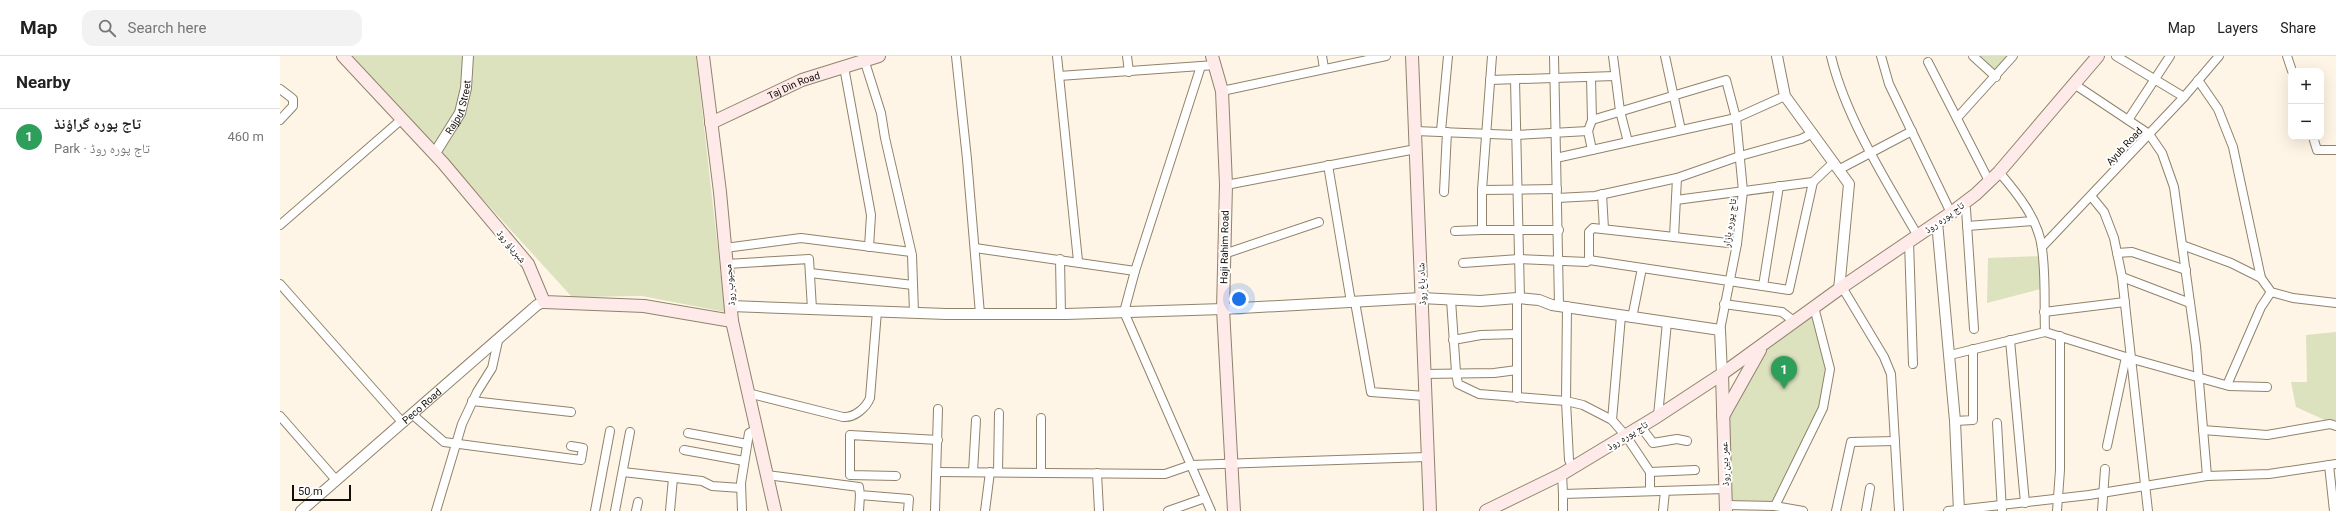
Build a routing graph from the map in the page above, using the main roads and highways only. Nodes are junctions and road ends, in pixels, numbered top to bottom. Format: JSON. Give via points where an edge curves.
{"nodes":[{"id":1,"x":344,"y":56,"type":"edge"},
{"id":2,"x":703,"y":56,"type":"edge"},
{"id":3,"x":879,"y":56,"type":"edge"},
{"id":4,"x":1412,"y":56,"type":"edge"},
{"id":5,"x":2098,"y":56,"type":"edge"},
{"id":6,"x":864,"y":58,"type":"edge"},
{"id":7,"x":1213,"y":60,"type":"edge"},
{"id":8,"x":711,"y":122,"type":"junction"},
{"id":9,"x":732,"y":321,"type":"junction"},
{"id":10,"x":1762,"y":347,"type":"junction"},
{"id":11,"x":1722,"y":374,"type":"junction"},
{"id":12,"x":1722,"y":417,"type":"junction"},
{"id":13,"x":1726,"y":508,"type":"edge"},
{"id":14,"x":775,"y":511,"type":"edge"},
{"id":15,"x":1234,"y":511,"type":"edge"},
{"id":16,"x":1430,"y":511,"type":"edge"},
{"id":17,"x":1486,"y":511,"type":"edge"}],
"edges":[{"from":1,"to":9,"type":"main road","name":"شېرپاؤ روڈ","via":[[435,153],[528,264],[544,302],[644,306]]},
{"from":2,"to":8,"type":"main road","name":"محبوب روڈ"},
{"from":3,"to":6,"type":"main road","name":"Taj Din Road"},
{"from":4,"to":16,"type":"main road","name":"شاد باغ روڈ"},
{"from":5,"to":10,"type":"main road","name":"تاج پورہ روڈ","via":[[1999,172],[1963,204],[1814,307]]},
{"from":6,"to":8,"type":"main road","name":"Taj Din Road","via":[[802,80]]},
{"from":7,"to":15,"type":"main road","name":"Haji Rahim Road","via":[[1222,90],[1226,185],[1223,309]]},
{"from":8,"to":9,"type":"main road","name":"محبوب روڈ"},
{"from":9,"to":14,"type":"main road","name":"محبوب روڈ"},
{"from":10,"to":11,"type":"main road","name":"تاج پورہ روڈ"},
{"from":10,"to":12,"type":"main road","name":"تاج پورہ روڈ"},
{"from":11,"to":12,"type":"main road","name":"عمر دین روڈ"},
{"from":11,"to":17,"type":"main road","name":"تاج پورہ روڈ","via":[[1573,468]]},
{"from":12,"to":13,"type":"main road","name":"عمر دین روڈ"}]}
